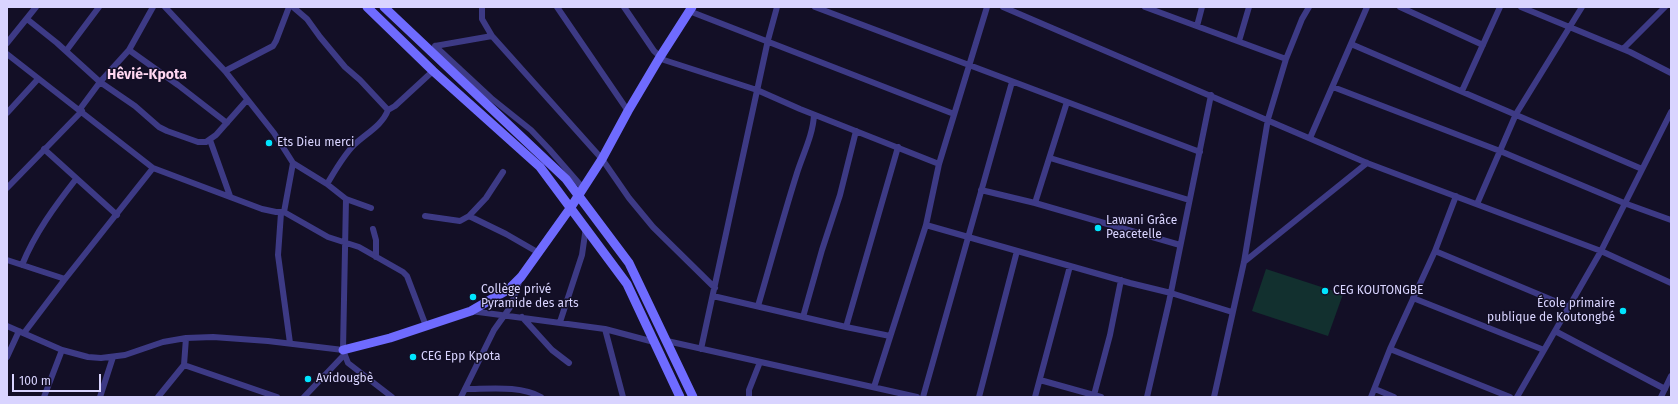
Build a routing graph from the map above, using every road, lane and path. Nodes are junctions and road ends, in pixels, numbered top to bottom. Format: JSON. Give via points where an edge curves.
{"nodes":[{"id":1,"x":36,"y":7,"type":"edge"},
{"id":2,"x":99,"y":7,"type":"edge"},
{"id":3,"x":153,"y":7,"type":"edge"},
{"id":4,"x":165,"y":7,"type":"edge"},
{"id":5,"x":289,"y":7,"type":"edge"},
{"id":6,"x":293,"y":7,"type":"edge"},
{"id":7,"x":367,"y":7,"type":"edge"},
{"id":8,"x":384,"y":7,"type":"edge"},
{"id":9,"x":482,"y":7,"type":"edge"},
{"id":10,"x":557,"y":7,"type":"edge"},
{"id":11,"x":624,"y":7,"type":"edge"},
{"id":12,"x":777,"y":7,"type":"edge"},
{"id":13,"x":815,"y":7,"type":"edge"},
{"id":14,"x":987,"y":7,"type":"edge"},
{"id":15,"x":1003,"y":7,"type":"edge"},
{"id":16,"x":1145,"y":7,"type":"edge"},
{"id":17,"x":1202,"y":7,"type":"edge"},
{"id":18,"x":1249,"y":7,"type":"edge"},
{"id":19,"x":1309,"y":7,"type":"edge"},
{"id":20,"x":1367,"y":7,"type":"edge"},
{"id":21,"x":1400,"y":7,"type":"edge"},
{"id":22,"x":1500,"y":7,"type":"edge"},
{"id":23,"x":1521,"y":7,"type":"edge"},
{"id":24,"x":1582,"y":7,"type":"edge"},
{"id":25,"x":1665,"y":7,"type":"edge"},
{"id":26,"x":691,"y":9,"type":"edge"},
{"id":27,"x":27,"y":19,"type":"junction"},
{"id":28,"x":1197,"y":26,"type":"junction"},
{"id":29,"x":1568,"y":27,"type":"junction"},
{"id":30,"x":492,"y":36,"type":"junction"},
{"id":31,"x":768,"y":40,"type":"junction"},
{"id":32,"x":1239,"y":41,"type":"junction"},
{"id":33,"x":7,"y":43,"type":"edge"},
{"id":34,"x":1351,"y":44,"type":"junction"},
{"id":35,"x":1483,"y":45,"type":"junction"},
{"id":36,"x":1623,"y":49,"type":"junction"},
{"id":37,"x":129,"y":50,"type":"junction"},
{"id":38,"x":66,"y":51,"type":"junction"},
{"id":39,"x":7,"y":54,"type":"edge"},
{"id":40,"x":660,"y":57,"type":"junction"},
{"id":41,"x":1286,"y":59,"type":"junction"},
{"id":42,"x":970,"y":64,"type":"junction"},
{"id":43,"x":225,"y":71,"type":"junction"},
{"id":44,"x":433,"y":71,"type":"junction"},
{"id":45,"x":1671,"y":73,"type":"edge"},
{"id":46,"x":38,"y":79,"type":"junction"},
{"id":47,"x":100,"y":82,"type":"junction"},
{"id":48,"x":1012,"y":82,"type":"junction"},
{"id":49,"x":1333,"y":87,"type":"junction"},
{"id":50,"x":757,"y":90,"type":"junction"},
{"id":51,"x":1462,"y":91,"type":"junction"},
{"id":52,"x":1211,"y":96,"type":"junction"},
{"id":53,"x":247,"y":100,"type":"junction"},
{"id":54,"x":1067,"y":102,"type":"junction"},
{"id":55,"x":81,"y":110,"type":"junction"},
{"id":56,"x":388,"y":110,"type":"junction"},
{"id":57,"x":628,"y":111,"type":"junction"},
{"id":58,"x":1671,"y":112,"type":"edge"},
{"id":59,"x":7,"y":113,"type":"edge"},
{"id":60,"x":814,"y":114,"type":"junction"},
{"id":61,"x":954,"y":114,"type":"junction"},
{"id":62,"x":1516,"y":114,"type":"junction"},
{"id":63,"x":1268,"y":119,"type":"junction"},
{"id":64,"x":226,"y":123,"type":"junction"},
{"id":65,"x":856,"y":131,"type":"junction"},
{"id":66,"x":1310,"y":138,"type":"junction"},
{"id":67,"x":210,"y":140,"type":"junction"},
{"id":68,"x":898,"y":147,"type":"junction"},
{"id":69,"x":44,"y":149,"type":"junction"},
{"id":70,"x":1500,"y":151,"type":"junction"},
{"id":71,"x":1200,"y":152,"type":"junction"},
{"id":72,"x":1050,"y":158,"type":"junction"},
{"id":73,"x":602,"y":159,"type":"junction"},
{"id":74,"x":293,"y":163,"type":"junction"},
{"id":75,"x":1367,"y":163,"type":"junction"},
{"id":76,"x":939,"y":164,"type":"junction"},
{"id":77,"x":153,"y":168,"type":"junction"},
{"id":78,"x":1642,"y":169,"type":"junction"},
{"id":79,"x":504,"y":172,"type":"dead end"},
{"id":80,"x":76,"y":178,"type":"junction"},
{"id":81,"x":327,"y":184,"type":"junction"},
{"id":82,"x":8,"y":186,"type":"edge"},
{"id":83,"x":982,"y":190,"type":"junction"},
{"id":84,"x":580,"y":192,"type":"junction"},
{"id":85,"x":230,"y":196,"type":"junction"},
{"id":86,"x":1456,"y":196,"type":"junction"},
{"id":87,"x":346,"y":199,"type":"junction"},
{"id":88,"x":1189,"y":200,"type":"junction"},
{"id":89,"x":1035,"y":203,"type":"junction"},
{"id":90,"x":1624,"y":203,"type":"junction"},
{"id":91,"x":1477,"y":204,"type":"junction"},
{"id":92,"x":371,"y":208,"type":"dead end"},
{"id":93,"x":571,"y":208,"type":"junction"},
{"id":94,"x":283,"y":212,"type":"junction"},
{"id":95,"x":117,"y":215,"type":"junction"},
{"id":96,"x":425,"y":216,"type":"dead end"},
{"id":97,"x":469,"y":216,"type":"junction"},
{"id":98,"x":1671,"y":220,"type":"edge"},
{"id":99,"x":926,"y":225,"type":"junction"},
{"id":100,"x":586,"y":227,"type":"junction"},
{"id":101,"x":373,"y":229,"type":"dead end"},
{"id":102,"x":968,"y":237,"type":"junction"},
{"id":103,"x":346,"y":242,"type":"junction"},
{"id":104,"x":1180,"y":245,"type":"junction"},
{"id":105,"x":1017,"y":251,"type":"junction"},
{"id":106,"x":1435,"y":251,"type":"junction"},
{"id":107,"x":1601,"y":251,"type":"junction"},
{"id":108,"x":539,"y":253,"type":"junction"},
{"id":109,"x":376,"y":257,"type":"junction"},
{"id":110,"x":7,"y":260,"type":"edge"},
{"id":111,"x":1244,"y":262,"type":"junction"},
{"id":112,"x":22,"y":265,"type":"junction"},
{"id":113,"x":1070,"y":266,"type":"junction"},
{"id":114,"x":521,"y":277,"type":"junction"},
{"id":115,"x":65,"y":278,"type":"junction"},
{"id":116,"x":1121,"y":280,"type":"junction"},
{"id":117,"x":1671,"y":283,"type":"edge"},
{"id":118,"x":715,"y":288,"type":"junction"},
{"id":119,"x":1171,"y":293,"type":"junction"},
{"id":120,"x":713,"y":296,"type":"junction"},
{"id":121,"x":1413,"y":298,"type":"junction"},
{"id":122,"x":758,"y":306,"type":"junction"},
{"id":123,"x":1569,"y":307,"type":"junction"},
{"id":124,"x":471,"y":311,"type":"junction"},
{"id":125,"x":1232,"y":312,"type":"junction"},
{"id":126,"x":504,"y":315,"type":"junction"},
{"id":127,"x":522,"y":317,"type":"junction"},
{"id":128,"x":803,"y":317,"type":"junction"},
{"id":129,"x":560,"y":322,"type":"junction"},
{"id":130,"x":7,"y":326,"type":"edge"},
{"id":131,"x":426,"y":326,"type":"junction"},
{"id":132,"x":846,"y":327,"type":"junction"},
{"id":133,"x":605,"y":329,"type":"junction"},
{"id":134,"x":1555,"y":331,"type":"junction"},
{"id":135,"x":21,"y":332,"type":"junction"},
{"id":136,"x":890,"y":336,"type":"junction"},
{"id":137,"x":186,"y":338,"type":"junction"},
{"id":138,"x":668,"y":341,"type":"junction"},
{"id":139,"x":654,"y":342,"type":"junction"},
{"id":140,"x":290,"y":343,"type":"junction"},
{"id":141,"x":702,"y":349,"type":"junction"},
{"id":142,"x":1390,"y":349,"type":"junction"},
{"id":143,"x":62,"y":350,"type":"junction"},
{"id":144,"x":1544,"y":350,"type":"junction"},
{"id":145,"x":344,"y":352,"type":"junction"},
{"id":146,"x":7,"y":357,"type":"edge"},
{"id":147,"x":113,"y":357,"type":"junction"},
{"id":148,"x":570,"y":362,"type":"dead end"},
{"id":149,"x":760,"y":362,"type":"junction"},
{"id":150,"x":184,"y":365,"type":"junction"},
{"id":151,"x":1671,"y":376,"type":"edge"},
{"id":152,"x":1040,"y":380,"type":"junction"},
{"id":153,"x":874,"y":387,"type":"junction"},
{"id":154,"x":465,"y":389,"type":"junction"},
{"id":155,"x":1375,"y":389,"type":"junction"},
{"id":156,"x":1665,"y":389,"type":"junction"},
{"id":157,"x":517,"y":390,"type":"junction"},
{"id":158,"x":1094,"y":395,"type":"junction"},
{"id":159,"x":44,"y":397,"type":"edge"},
{"id":160,"x":100,"y":397,"type":"edge"},
{"id":161,"x":158,"y":397,"type":"edge"},
{"id":162,"x":276,"y":397,"type":"edge"},
{"id":163,"x":304,"y":397,"type":"edge"},
{"id":164,"x":392,"y":397,"type":"edge"},
{"id":165,"x":461,"y":397,"type":"edge"},
{"id":166,"x":514,"y":397,"type":"edge"},
{"id":167,"x":541,"y":397,"type":"edge"},
{"id":168,"x":623,"y":397,"type":"edge"},
{"id":169,"x":680,"y":397,"type":"edge"},
{"id":170,"x":693,"y":397,"type":"edge"},
{"id":171,"x":749,"y":397,"type":"edge"},
{"id":172,"x":917,"y":397,"type":"edge"},
{"id":173,"x":923,"y":397,"type":"edge"},
{"id":174,"x":979,"y":397,"type":"edge"},
{"id":175,"x":1035,"y":397,"type":"edge"},
{"id":176,"x":1101,"y":397,"type":"edge"},
{"id":177,"x":1147,"y":397,"type":"edge"},
{"id":178,"x":1214,"y":397,"type":"edge"},
{"id":179,"x":1371,"y":397,"type":"edge"},
{"id":180,"x":1394,"y":397,"type":"edge"},
{"id":181,"x":1510,"y":397,"type":"edge"},
{"id":182,"x":1517,"y":397,"type":"edge"},
{"id":183,"x":1660,"y":397,"type":"edge"}],
"edges":[{"from":1,"to":27,"type":"street"},
{"from":2,"to":38,"type":"street"},
{"from":3,"to":37,"type":"street"},
{"from":4,"to":43,"type":"street"},
{"from":5,"to":43,"type":"street","via":[[273,46]]},
{"from":6,"to":56,"type":"street","via":[[307,19],[344,67]]},
{"from":7,"to":44,"type":"main road"},
{"from":8,"to":84,"type":"main road"},
{"from":9,"to":30,"type":"street","via":[[482,19]]},
{"from":10,"to":57,"type":"street"},
{"from":11,"to":40,"type":"street"},
{"from":12,"to":31,"type":"street"},
{"from":13,"to":42,"type":"street"},
{"from":14,"to":42,"type":"street"},
{"from":15,"to":52,"type":"street"},
{"from":16,"to":28,"type":"street"},
{"from":17,"to":28,"type":"street"},
{"from":18,"to":32,"type":"street"},
{"from":19,"to":41,"type":"street"},
{"from":20,"to":34,"type":"street"},
{"from":21,"to":35,"type":"street"},
{"from":22,"to":35,"type":"street"},
{"from":23,"to":29,"type":"street"},
{"from":24,"to":29,"type":"street"},
{"from":25,"to":36,"type":"street"},
{"from":26,"to":31,"type":"street"},
{"from":26,"to":40,"type":"main road"},
{"from":27,"to":33,"type":"street"},
{"from":27,"to":38,"type":"street"},
{"from":28,"to":32,"type":"street"},
{"from":29,"to":36,"type":"street"},
{"from":29,"to":62,"type":"street"},
{"from":30,"to":73,"type":"street"},
{"from":30,"to":84,"type":"street","via":[[435,46],[549,148]]},
{"from":31,"to":50,"type":"street"},
{"from":31,"to":61,"type":"street"},
{"from":32,"to":41,"type":"street"},
{"from":34,"to":49,"type":"street"},
{"from":34,"to":51,"type":"street"},
{"from":35,"to":51,"type":"street"},
{"from":36,"to":45,"type":"street"},
{"from":37,"to":47,"type":"street"},
{"from":37,"to":64,"type":"street"},
{"from":38,"to":47,"type":"street"},
{"from":39,"to":46,"type":"street"},
{"from":40,"to":50,"type":"street"},
{"from":40,"to":57,"type":"main road"},
{"from":41,"to":63,"type":"street"},
{"from":42,"to":48,"type":"street"},
{"from":42,"to":61,"type":"street"},
{"from":43,"to":53,"type":"street"},
{"from":44,"to":56,"type":"street"},
{"from":44,"to":93,"type":"main road","via":[[540,167]]},
{"from":46,"to":55,"type":"street"},
{"from":46,"to":59,"type":"street"},
{"from":47,"to":55,"type":"street"},
{"from":47,"to":67,"type":"street","via":[[163,129],[198,142]]},
{"from":48,"to":54,"type":"street"},
{"from":48,"to":83,"type":"street"},
{"from":49,"to":66,"type":"street"},
{"from":49,"to":70,"type":"street"},
{"from":50,"to":60,"type":"street"},
{"from":50,"to":118,"type":"street"},
{"from":51,"to":62,"type":"street"},
{"from":52,"to":63,"type":"street"},
{"from":52,"to":71,"type":"street"},
{"from":53,"to":64,"type":"street"},
{"from":53,"to":74,"type":"street","via":[[274,132]]},
{"from":54,"to":71,"type":"street"},
{"from":54,"to":72,"type":"street"},
{"from":55,"to":69,"type":"street"},
{"from":55,"to":77,"type":"street"},
{"from":56,"to":81,"type":"street","via":[[377,126],[354,146]]},
{"from":57,"to":73,"type":"main road"},
{"from":58,"to":78,"type":"street"},
{"from":60,"to":65,"type":"street"},
{"from":60,"to":122,"type":"street","via":[[811,134],[797,172]]},
{"from":61,"to":76,"type":"street"},
{"from":62,"to":70,"type":"street"},
{"from":62,"to":78,"type":"street"},
{"from":63,"to":66,"type":"street"},
{"from":63,"to":111,"type":"street"},
{"from":64,"to":67,"type":"street"},
{"from":65,"to":68,"type":"street"},
{"from":65,"to":128,"type":"street","via":[[840,195]]},
{"from":66,"to":75,"type":"street"},
{"from":67,"to":85,"type":"street"},
{"from":68,"to":76,"type":"street"},
{"from":68,"to":132,"type":"street"},
{"from":69,"to":80,"type":"street"},
{"from":69,"to":82,"type":"street"},
{"from":70,"to":90,"type":"street"},
{"from":70,"to":91,"type":"street"},
{"from":71,"to":88,"type":"street"},
{"from":72,"to":88,"type":"street"},
{"from":72,"to":89,"type":"street"},
{"from":73,"to":84,"type":"main road"},
{"from":73,"to":118,"type":"street","via":[[653,227]]},
{"from":74,"to":81,"type":"street"},
{"from":74,"to":94,"type":"street"},
{"from":75,"to":86,"type":"street"},
{"from":75,"to":111,"type":"street"},
{"from":76,"to":99,"type":"street"},
{"from":77,"to":85,"type":"street"},
{"from":77,"to":95,"type":"street"},
{"from":78,"to":90,"type":"street"},
{"from":79,"to":97,"type":"street","via":[[486,198]]},
{"from":80,"to":95,"type":"street"},
{"from":80,"to":112,"type":"street","via":[[38,231]]},
{"from":81,"to":87,"type":"street"},
{"from":83,"to":89,"type":"street"},
{"from":83,"to":102,"type":"street"},
{"from":84,"to":93,"type":"main road"},
{"from":84,"to":138,"type":"main road","via":[[629,263]]},
{"from":85,"to":94,"type":"street","via":[[262,209]]},
{"from":86,"to":91,"type":"street"},
{"from":86,"to":106,"type":"street"},
{"from":87,"to":92,"type":"street"},
{"from":87,"to":103,"type":"street"},
{"from":88,"to":104,"type":"street"},
{"from":89,"to":104,"type":"street"},
{"from":90,"to":98,"type":"street"},
{"from":90,"to":107,"type":"street"},
{"from":91,"to":107,"type":"street"},
{"from":93,"to":100,"type":"main road"},
{"from":93,"to":108,"type":"main road"},
{"from":94,"to":103,"type":"street","via":[[328,237]]},
{"from":94,"to":140,"type":"street","via":[[278,255]]},
{"from":95,"to":115,"type":"street"},
{"from":96,"to":97,"type":"street","via":[[460,221]]},
{"from":97,"to":108,"type":"street"},
{"from":99,"to":102,"type":"street"},
{"from":99,"to":136,"type":"street"},
{"from":100,"to":129,"type":"street","via":[[582,255]]},
{"from":100,"to":139,"type":"main road","via":[[627,284]]},
{"from":101,"to":109,"type":"street"},
{"from":102,"to":105,"type":"street"},
{"from":102,"to":173,"type":"street"},
{"from":103,"to":109,"type":"street"},
{"from":103,"to":145,"type":"street"},
{"from":104,"to":119,"type":"street"},
{"from":105,"to":113,"type":"street"},
{"from":105,"to":174,"type":"street"},
{"from":106,"to":121,"type":"street"},
{"from":106,"to":123,"type":"street"},
{"from":107,"to":117,"type":"street"},
{"from":107,"to":123,"type":"street"},
{"from":108,"to":114,"type":"main road"},
{"from":109,"to":131,"type":"street","via":[[405,273]]},
{"from":110,"to":112,"type":"street"},
{"from":111,"to":125,"type":"street"},
{"from":112,"to":115,"type":"street"},
{"from":113,"to":116,"type":"street"},
{"from":113,"to":152,"type":"street"},
{"from":114,"to":124,"type":"main road","via":[[503,294]]},
{"from":114,"to":126,"type":"street","via":[[514,300]]},
{"from":115,"to":135,"type":"street"},
{"from":116,"to":119,"type":"street"},
{"from":116,"to":158,"type":"street","via":[[1110,336]]},
{"from":118,"to":120,"type":"street"},
{"from":119,"to":125,"type":"street"},
{"from":119,"to":177,"type":"street"},
{"from":120,"to":122,"type":"street"},
{"from":120,"to":141,"type":"street"},
{"from":121,"to":142,"type":"street"},
{"from":121,"to":144,"type":"street"},
{"from":122,"to":128,"type":"street"},
{"from":123,"to":134,"type":"street"},
{"from":124,"to":126,"type":"street"},
{"from":124,"to":131,"type":"main road"},
{"from":125,"to":178,"type":"street"},
{"from":126,"to":127,"type":"street"},
{"from":126,"to":154,"type":"street"},
{"from":127,"to":129,"type":"street"},
{"from":127,"to":148,"type":"street","via":[[552,350]]},
{"from":128,"to":132,"type":"street"},
{"from":129,"to":133,"type":"street"},
{"from":130,"to":135,"type":"street"},
{"from":131,"to":145,"type":"main road"},
{"from":132,"to":136,"type":"street"},
{"from":133,"to":139,"type":"street"},
{"from":133,"to":168,"type":"street"},
{"from":134,"to":144,"type":"street"},
{"from":134,"to":156,"type":"street"},
{"from":135,"to":143,"type":"street"},
{"from":135,"to":146,"type":"street"},
{"from":136,"to":153,"type":"street"},
{"from":137,"to":140,"type":"street"},
{"from":137,"to":147,"type":"street"},
{"from":137,"to":150,"type":"street"},
{"from":138,"to":141,"type":"street"},
{"from":138,"to":170,"type":"main road"},
{"from":139,"to":169,"type":"main road"},
{"from":140,"to":145,"type":"street"},
{"from":141,"to":149,"type":"street"},
{"from":142,"to":155,"type":"street"},
{"from":142,"to":181,"type":"street"},
{"from":143,"to":147,"type":"street","via":[[88,357]]},
{"from":143,"to":159,"type":"street"},
{"from":144,"to":182,"type":"street"},
{"from":145,"to":163,"type":"street"},
{"from":145,"to":164,"type":"street","via":[[351,366]]},
{"from":147,"to":160,"type":"street"},
{"from":149,"to":153,"type":"street"},
{"from":149,"to":171,"type":"street"},
{"from":150,"to":161,"type":"street"},
{"from":150,"to":162,"type":"street"},
{"from":151,"to":156,"type":"street"},
{"from":152,"to":158,"type":"street"},
{"from":152,"to":175,"type":"street"},
{"from":153,"to":172,"type":"street"},
{"from":154,"to":157,"type":"street"},
{"from":154,"to":165,"type":"street"},
{"from":155,"to":179,"type":"street"},
{"from":155,"to":180,"type":"street"},
{"from":156,"to":183,"type":"street"},
{"from":157,"to":166,"type":"street"},
{"from":157,"to":167,"type":"street"},
{"from":158,"to":176,"type":"street"}]}
